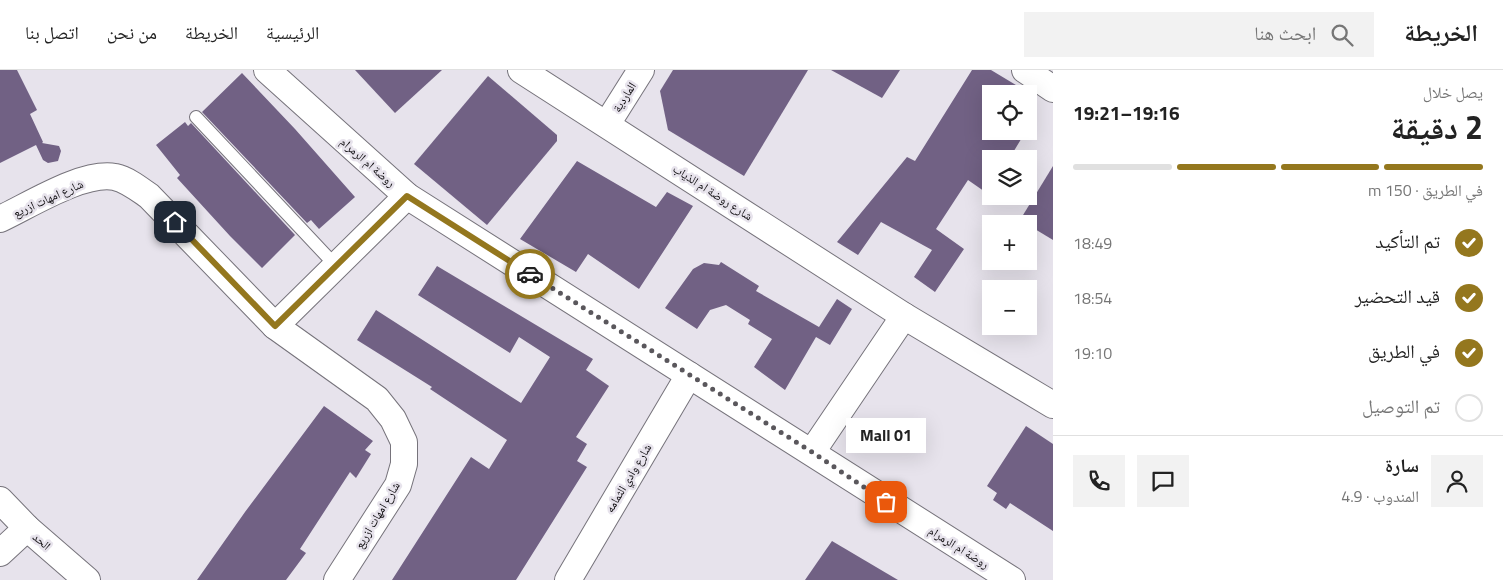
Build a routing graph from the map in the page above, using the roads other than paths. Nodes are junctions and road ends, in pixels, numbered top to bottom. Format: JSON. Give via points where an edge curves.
{"nodes":[{"id":1,"x":266,"y":70,"type":"edge"},
{"id":2,"x":522,"y":70,"type":"edge"},
{"id":3,"x":641,"y":70,"type":"edge"},
{"id":4,"x":1025,"y":70,"type":"edge"},
{"id":5,"x":1053,"y":89,"type":"edge"},
{"id":6,"x":196,"y":117,"type":"dead end"},
{"id":7,"x":607,"y":124,"type":"junction"},
{"id":8,"x":407,"y":196,"type":"junction"},
{"id":9,"x":0,"y":220,"type":"edge"},
{"id":10,"x":336,"y":266,"type":"junction"},
{"id":11,"x":904,"y":316,"type":"junction"},
{"id":12,"x":275,"y":326,"type":"junction"},
{"id":13,"x":689,"y":375,"type":"junction"},
{"id":14,"x":1053,"y":405,"type":"edge"},
{"id":15,"x":812,"y":452,"type":"junction"},
{"id":16,"x":0,"y":500,"type":"edge"},
{"id":17,"x":27,"y":528,"type":"junction"},
{"id":18,"x":0,"y":553,"type":"edge"},
{"id":19,"x":87,"y":580,"type":"edge"},
{"id":20,"x":337,"y":580,"type":"edge"},
{"id":21,"x":568,"y":580,"type":"edge"},
{"id":22,"x":1012,"y":580,"type":"edge"}],
"edges":[{"from":1,"to":8,"type":"street","name":"روضة ام الرمرام"},
{"from":2,"to":7,"type":"street","name":"شارع روضة ام الذياب"},
{"from":3,"to":7,"type":"street","name":"الماردية"},
{"from":4,"to":5,"type":"street"},
{"from":6,"to":10,"type":"lane"},
{"from":7,"to":11,"type":"street","name":"شارع روضة ام الذياب"},
{"from":8,"to":10,"type":"street"},
{"from":8,"to":13,"type":"street","name":"روضة ام الرمرام"},
{"from":9,"to":12,"type":"street","name":"شارع امهات ازريع","via":[[77,183],[96,177],[116,177],[150,196]]},
{"from":10,"to":12,"type":"street"},
{"from":11,"to":14,"type":"street","name":"شارع روضة ام الذياب"},
{"from":11,"to":15,"type":"street"},
{"from":12,"to":20,"type":"street","name":"شارع امهات ازريع","via":[[376,399],[393,419],[404,442],[404,464],[398,485]]},
{"from":13,"to":15,"type":"street","name":"روضة ام الرمرام"},
{"from":13,"to":21,"type":"street","name":"شارع وادي الثمامه"},
{"from":15,"to":22,"type":"street","name":"روضة ام الرمرام"},
{"from":16,"to":17,"type":"street","name":"الحد"},
{"from":17,"to":18,"type":"street"},
{"from":17,"to":19,"type":"street","name":"الحد"}]}
